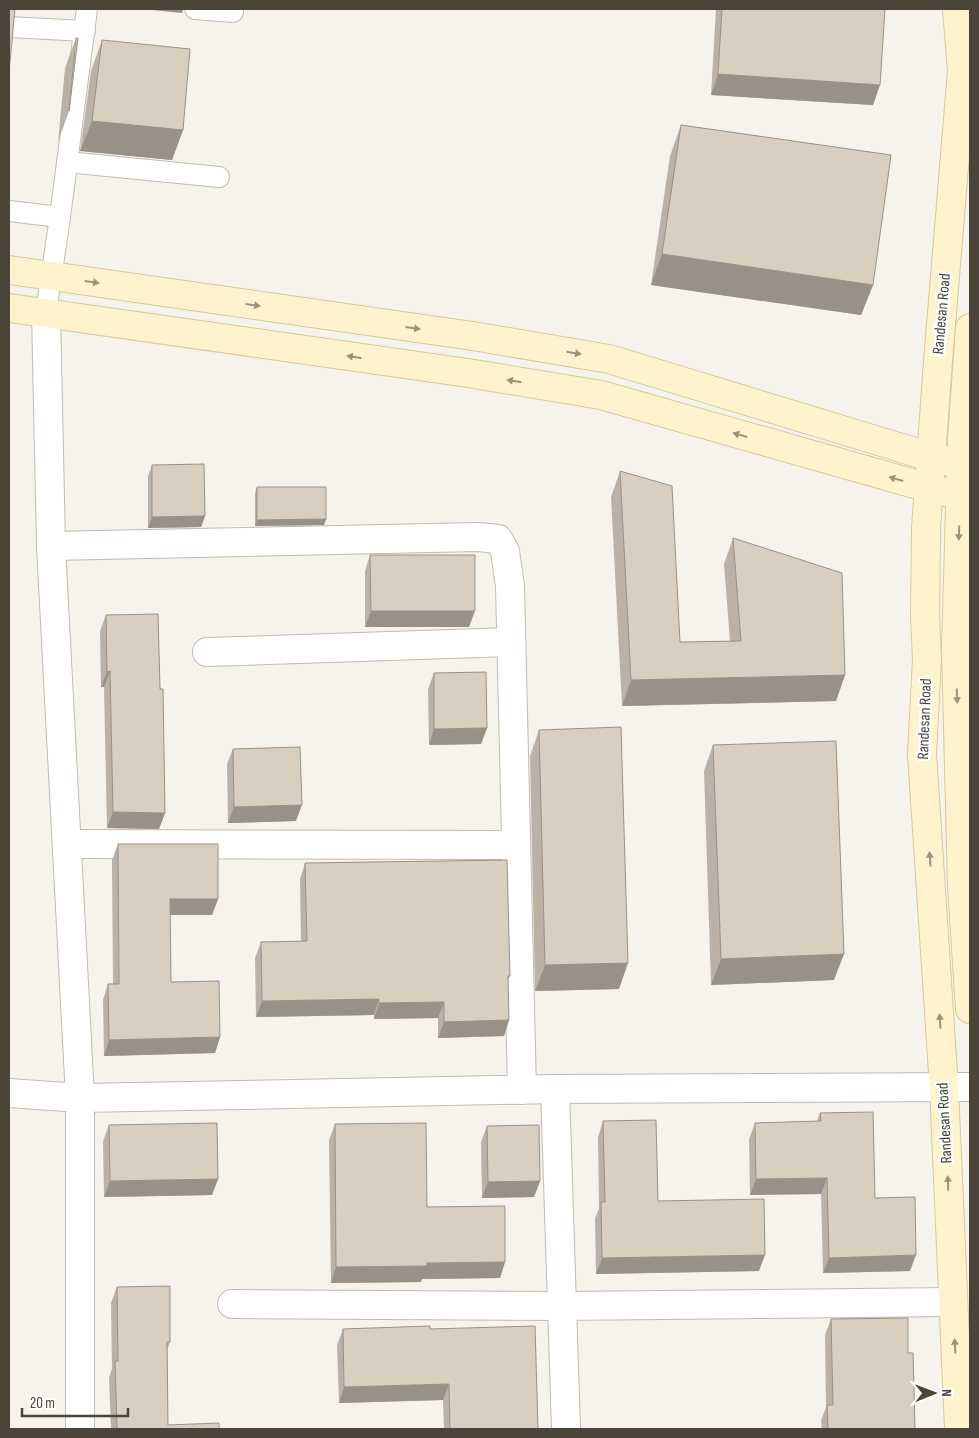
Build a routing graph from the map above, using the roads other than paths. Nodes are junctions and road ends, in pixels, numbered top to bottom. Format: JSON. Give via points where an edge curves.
{"nodes":[{"id":1,"x":88,"y":9,"type":"edge"},
{"id":2,"x":195,"y":9,"type":"edge"},
{"id":3,"x":957,"y":9,"type":"edge"},
{"id":4,"x":233,"y":12,"type":"dead end"},
{"id":5,"x":9,"y":27,"type":"edge"},
{"id":6,"x":85,"y":31,"type":"junction"},
{"id":7,"x":68,"y":162,"type":"junction"},
{"id":8,"x":219,"y":178,"type":"dead end"},
{"id":9,"x":9,"y":211,"type":"edge"},
{"id":10,"x":60,"y":217,"type":"junction"},
{"id":11,"x":9,"y":270,"type":"edge"},
{"id":12,"x":52,"y":276,"type":"junction"},
{"id":13,"x":9,"y":308,"type":"edge"},
{"id":14,"x":46,"y":312,"type":"junction"},
{"id":15,"x":970,"y":328,"type":"edge"},
{"id":16,"x":931,"y":457,"type":"junction"},
{"id":17,"x":966,"y":465,"type":"edge"},
{"id":18,"x":929,"y":488,"type":"junction"},
{"id":19,"x":966,"y":496,"type":"edge"},
{"id":20,"x":51,"y":546,"type":"junction"},
{"id":21,"x":511,"y":642,"type":"junction"},
{"id":22,"x":207,"y":652,"type":"dead end"},
{"id":23,"x":68,"y":844,"type":"junction"},
{"id":24,"x":516,"y":845,"type":"junction"},
{"id":25,"x":970,"y":1009,"type":"edge"},
{"id":26,"x":944,"y":1088,"type":"junction"},
{"id":27,"x":970,"y":1088,"type":"edge"},
{"id":28,"x":555,"y":1089,"type":"junction"},
{"id":29,"x":522,"y":1090,"type":"junction"},
{"id":30,"x":9,"y":1093,"type":"edge"},
{"id":31,"x":80,"y":1098,"type":"junction"},
{"id":32,"x":953,"y":1302,"type":"junction"},
{"id":33,"x":232,"y":1304,"type":"dead end"},
{"id":34,"x":562,"y":1306,"type":"junction"},
{"id":35,"x":80,"y":1429,"type":"edge"},
{"id":36,"x":566,"y":1429,"type":"edge"},
{"id":37,"x":958,"y":1429,"type":"edge"}],
"edges":[{"from":1,"to":6,"type":"lane"},
{"from":2,"to":4,"type":"lane"},
{"from":3,"to":16,"type":"street","name":"Randesan Road","via":[[962,71]]},
{"from":5,"to":6,"type":"lane"},
{"from":6,"to":7,"type":"lane"},
{"from":7,"to":8,"type":"lane"},
{"from":7,"to":10,"type":"lane"},
{"from":9,"to":10,"type":"lane"},
{"from":10,"to":12,"type":"lane"},
{"from":11,"to":12,"type":"street"},
{"from":12,"to":14,"type":"lane"},
{"from":12,"to":16,"type":"street","one_way":true,"via":[[473,336],[609,359]]},
{"from":13,"to":14,"type":"street"},
{"from":18,"to":14,"type":"street","one_way":true,"via":[[601,396]]},
{"from":14,"to":20,"type":"street"},
{"from":15,"to":17,"type":"street","name":"Randesan Road"},
{"from":16,"to":17,"type":"street"},
{"from":16,"to":18,"type":"street","name":"Randesan Road"},
{"from":17,"to":19,"type":"street","name":"Randesan Road"},
{"from":18,"to":19,"type":"street"},
{"from":26,"to":18,"type":"street","name":"Randesan Road","one_way":true,"via":[[922,754],[927,660],[926,528]]},
{"from":19,"to":25,"type":"street","name":"Randesan Road","one_way":true,"via":[[956,649],[962,885]]},
{"from":20,"to":21,"type":"street","via":[[478,536],[498,540],[505,551],[510,586]]},
{"from":20,"to":23,"type":"street"},
{"from":21,"to":22,"type":"street"},
{"from":21,"to":24,"type":"street"},
{"from":23,"to":24,"type":"street"},
{"from":23,"to":31,"type":"street"},
{"from":24,"to":29,"type":"street"},
{"from":26,"to":27,"type":"street"},
{"from":26,"to":28,"type":"street"},
{"from":32,"to":26,"type":"street","name":"Randesan Road","one_way":true},
{"from":28,"to":29,"type":"street"},
{"from":28,"to":34,"type":"street"},
{"from":29,"to":31,"type":"street"},
{"from":30,"to":31,"type":"street"},
{"from":31,"to":35,"type":"street"},
{"from":32,"to":34,"type":"street"},
{"from":37,"to":32,"type":"street","name":"Randesan Road","one_way":true},
{"from":33,"to":34,"type":"street"},
{"from":34,"to":36,"type":"street"}]}
